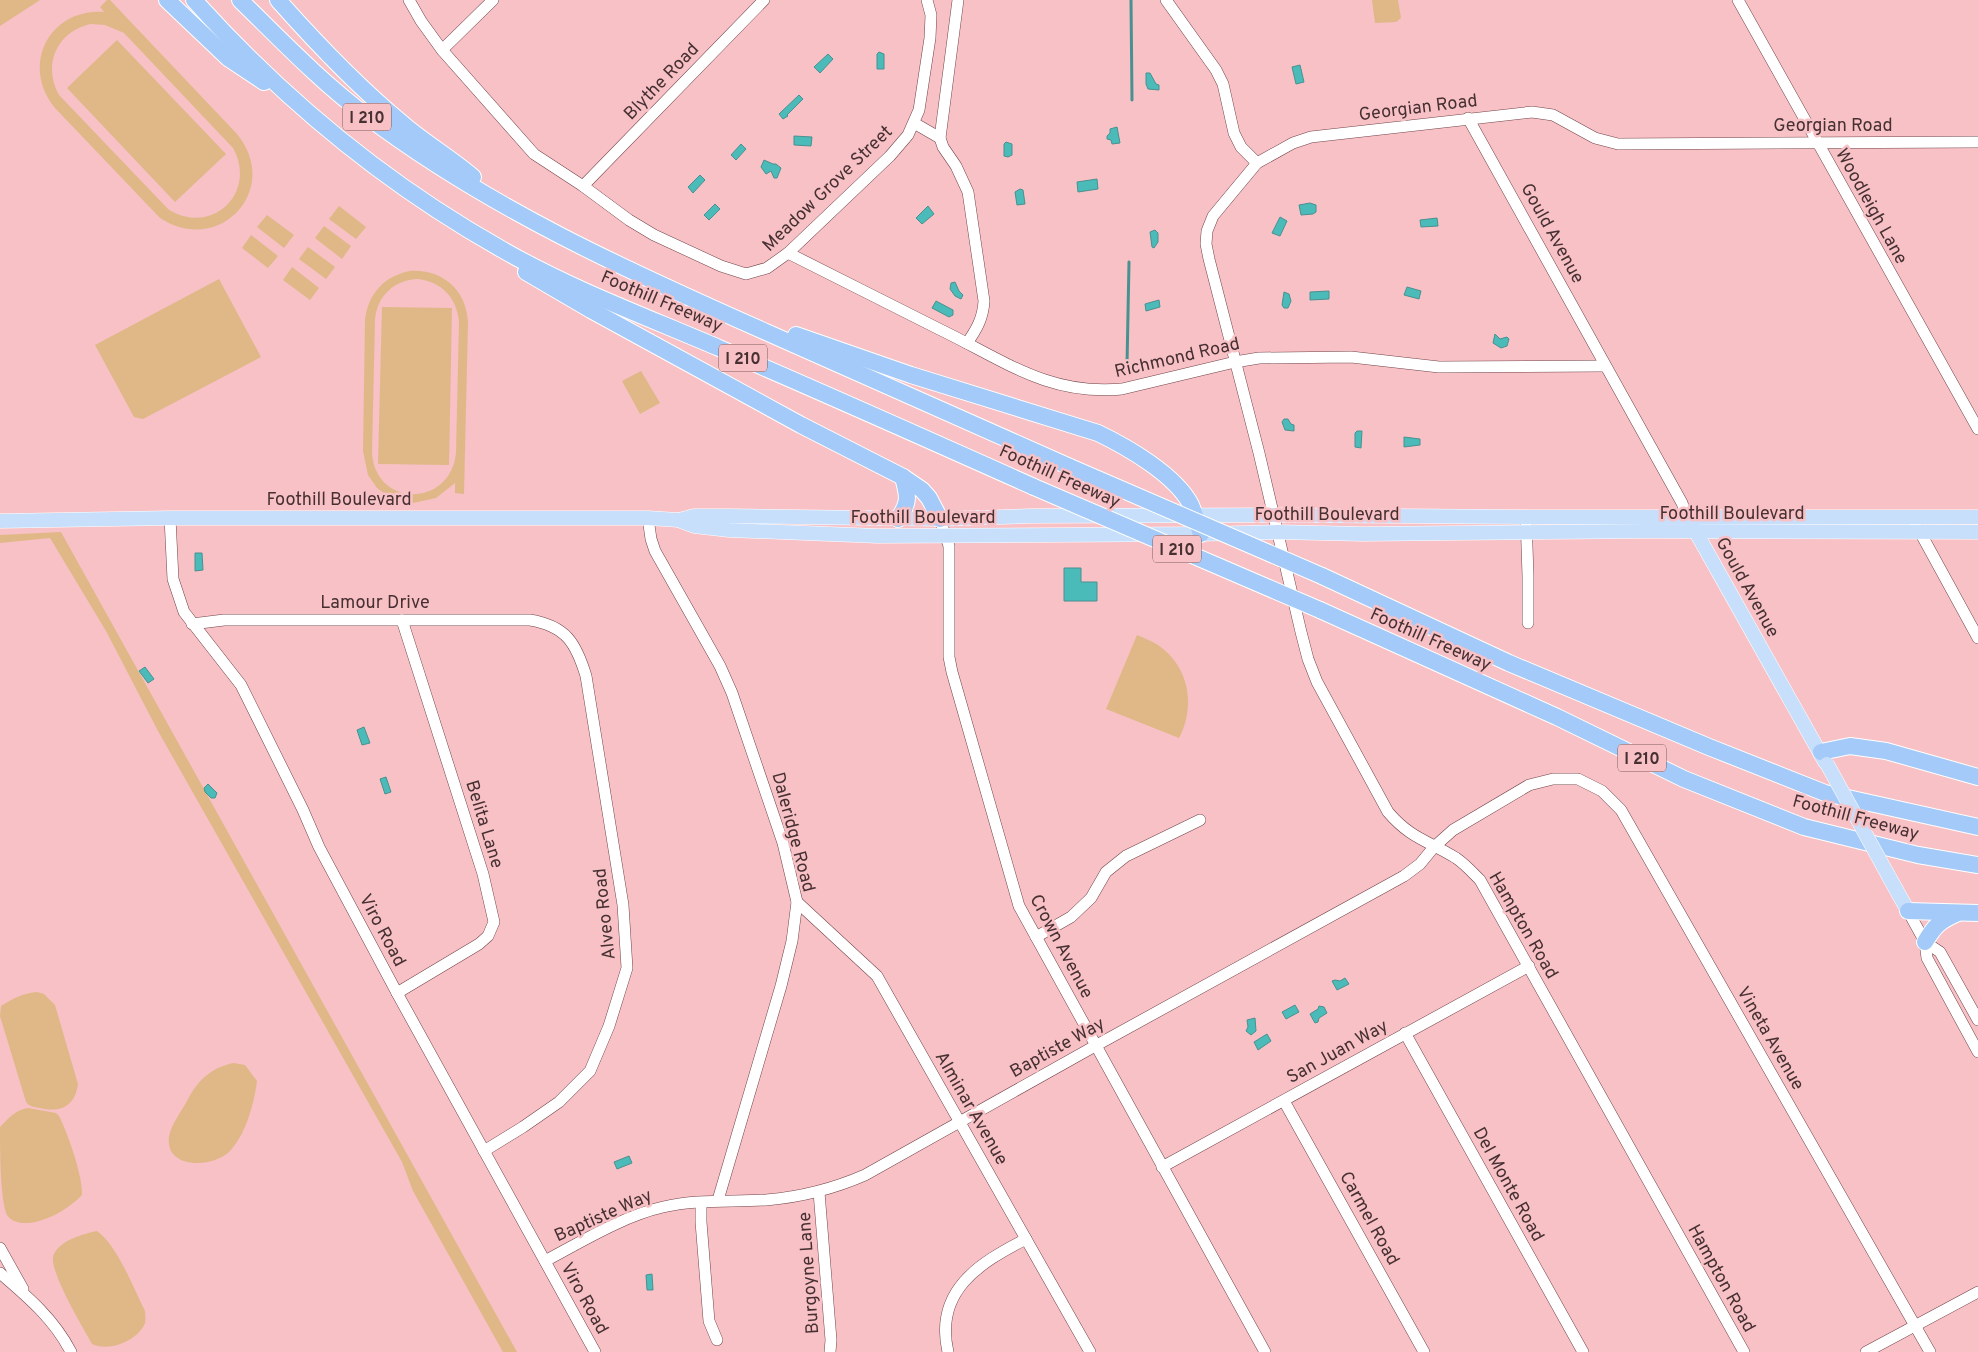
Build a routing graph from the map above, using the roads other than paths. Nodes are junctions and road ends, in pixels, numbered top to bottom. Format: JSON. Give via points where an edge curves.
{"nodes":[{"id":1,"x":167,"y":0,"type":"edge"},
{"id":2,"x":194,"y":0,"type":"edge"},
{"id":3,"x":240,"y":0,"type":"edge"},
{"id":4,"x":278,"y":0,"type":"edge"},
{"id":5,"x":409,"y":0,"type":"edge"},
{"id":6,"x":493,"y":0,"type":"edge"},
{"id":7,"x":764,"y":0,"type":"edge"},
{"id":8,"x":927,"y":0,"type":"edge"},
{"id":9,"x":958,"y":0,"type":"edge"},
{"id":10,"x":1166,"y":0,"type":"edge"},
{"id":11,"x":1738,"y":0,"type":"edge"},
{"id":12,"x":442,"y":50,"type":"junction"},
{"id":13,"x":304,"y":108,"type":"junction"},
{"id":14,"x":1468,"y":118,"type":"junction"},
{"id":15,"x":914,"y":123,"type":"junction"},
{"id":16,"x":940,"y":138,"type":"junction"},
{"id":17,"x":1816,"y":142,"type":"junction"},
{"id":18,"x":1978,"y":142,"type":"edge"},
{"id":19,"x":1257,"y":163,"type":"junction"},
{"id":20,"x":583,"y":186,"type":"junction"},
{"id":21,"x":513,"y":211,"type":"junction"},
{"id":22,"x":455,"y":221,"type":"junction"},
{"id":23,"x":788,"y":254,"type":"junction"},
{"id":24,"x":705,"y":305,"type":"junction"},
{"id":25,"x":968,"y":343,"type":"junction"},
{"id":26,"x":1235,"y":362,"type":"junction"},
{"id":27,"x":1605,"y":366,"type":"junction"},
{"id":28,"x":1978,"y":429,"type":"edge"},
{"id":29,"x":903,"y":477,"type":"junction"},
{"id":30,"x":1273,"y":515,"type":"junction"},
{"id":31,"x":1195,"y":516,"type":"junction"},
{"id":32,"x":1909,"y":516,"type":"junction"},
{"id":33,"x":1526,"y":517,"type":"junction"},
{"id":34,"x":1687,"y":517,"type":"junction"},
{"id":35,"x":1978,"y":517,"type":"edge"},
{"id":36,"x":170,"y":518,"type":"junction"},
{"id":37,"x":648,"y":518,"type":"junction"},
{"id":38,"x":898,"y":518,"type":"junction"},
{"id":39,"x":940,"y":519,"type":"junction"},
{"id":40,"x":678,"y":520,"type":"junction"},
{"id":41,"x":0,"y":521,"type":"edge"},
{"id":42,"x":1276,"y":532,"type":"junction"},
{"id":43,"x":1696,"y":532,"type":"junction"},
{"id":44,"x":1920,"y":532,"type":"junction"},
{"id":45,"x":1978,"y":532,"type":"edge"},
{"id":46,"x":1527,"y":533,"type":"junction"},
{"id":47,"x":1201,"y":534,"type":"junction"},
{"id":48,"x":946,"y":536,"type":"junction"},
{"id":49,"x":402,"y":620,"type":"junction"},
{"id":50,"x":1528,"y":623,"type":"dead end"},
{"id":51,"x":192,"y":624,"type":"junction"},
{"id":52,"x":556,"y":627,"type":"joint"},
{"id":53,"x":1978,"y":638,"type":"edge"},
{"id":54,"x":1824,"y":758,"type":"junction"},
{"id":55,"x":1978,"y":777,"type":"edge"},
{"id":56,"x":1553,"y":779,"type":"joint"},
{"id":57,"x":1200,"y":820,"type":"dead end"},
{"id":58,"x":1978,"y":827,"type":"edge"},
{"id":59,"x":1434,"y":847,"type":"junction"},
{"id":60,"x":1978,"y":865,"type":"edge"},
{"id":61,"x":797,"y":902,"type":"junction"},
{"id":62,"x":1908,"y":911,"type":"junction"},
{"id":63,"x":1961,"y":912,"type":"junction"},
{"id":64,"x":1978,"y":913,"type":"edge"},
{"id":65,"x":1036,"y":937,"type":"junction"},
{"id":66,"x":1925,"y":942,"type":"junction"},
{"id":67,"x":1529,"y":966,"type":"junction"},
{"id":68,"x":397,"y":993,"type":"junction"},
{"id":69,"x":1978,"y":1020,"type":"edge"},
{"id":70,"x":1405,"y":1034,"type":"junction"},
{"id":71,"x":1095,"y":1046,"type":"junction"},
{"id":72,"x":1978,"y":1052,"type":"edge"},
{"id":73,"x":1284,"y":1101,"type":"junction"},
{"id":74,"x":961,"y":1122,"type":"junction"},
{"id":75,"x":484,"y":1151,"type":"junction"},
{"id":76,"x":1162,"y":1167,"type":"junction"},
{"id":77,"x":819,"y":1192,"type":"junction"},
{"id":78,"x":718,"y":1200,"type":"junction"},
{"id":79,"x":701,"y":1203,"type":"junction"},
{"id":80,"x":1026,"y":1239,"type":"junction"},
{"id":81,"x":0,"y":1248,"type":"edge"},
{"id":82,"x":545,"y":1261,"type":"junction"},
{"id":83,"x":0,"y":1273,"type":"edge"},
{"id":84,"x":1978,"y":1292,"type":"edge"},
{"id":85,"x":30,"y":1298,"type":"junction"},
{"id":86,"x":1915,"y":1326,"type":"junction"},
{"id":87,"x":717,"y":1340,"type":"dead end"},
{"id":88,"x":72,"y":1352,"type":"edge"},
{"id":89,"x":595,"y":1352,"type":"edge"},
{"id":90,"x":830,"y":1352,"type":"edge"},
{"id":91,"x":948,"y":1352,"type":"edge"},
{"id":92,"x":1090,"y":1352,"type":"edge"},
{"id":93,"x":1265,"y":1352,"type":"edge"},
{"id":94,"x":1424,"y":1352,"type":"edge"},
{"id":95,"x":1583,"y":1352,"type":"edge"},
{"id":96,"x":1744,"y":1352,"type":"edge"},
{"id":97,"x":1866,"y":1352,"type":"edge"},
{"id":98,"x":1930,"y":1352,"type":"edge"}],
"edges":[{"from":1,"to":13,"type":"highway","via":[[228,58]]},
{"from":2,"to":13,"type":"highway","name":"Foothill Freeway","number":"I 210","via":[[225,35]]},
{"from":3,"to":21,"type":"highway","name":"Foothill Freeway","number":"I 210","via":[[325,82],[366,116],[444,171]]},
{"from":4,"to":21,"type":"highway","via":[[360,86]]},
{"from":5,"to":12,"type":"street","name":"Meadow Grove Street"},
{"from":6,"to":12,"type":"street"},
{"from":7,"to":20,"type":"street","name":"Blythe Road"},
{"from":8,"to":15,"type":"street","name":"Meadow Grove Street","via":[[931,15],[930,38]]},
{"from":9,"to":16,"type":"street"},
{"from":10,"to":19,"type":"street","via":[[1216,70],[1234,133],[1241,147]]},
{"from":11,"to":17,"type":"street","name":"Woodleigh Lane"},
{"from":12,"to":20,"type":"street","name":"Meadow Grove Street","via":[[534,154]]},
{"from":13,"to":22,"type":"highway","name":"Foothill Freeway","number":"I 210","via":[[378,169]]},
{"from":14,"to":17,"type":"street","name":"Georgian Road","via":[[1532,112],[1553,116],[1596,138],[1618,144]]},
{"from":14,"to":19,"type":"street","name":"Georgian Road","via":[[1311,137]]},
{"from":14,"to":27,"type":"street","name":"Gould Avenue"},
{"from":15,"to":16,"type":"street"},
{"from":15,"to":23,"type":"street","name":"Meadow Grove Street","via":[[890,156]]},
{"from":16,"to":25,"type":"street","via":[[968,192],[984,301],[979,326]]},
{"from":17,"to":18,"type":"street","name":"Georgian Road"},
{"from":17,"to":28,"type":"street","name":"Woodleigh Lane"},
{"from":19,"to":26,"type":"street","name":"Georgian Road","via":[[1213,216],[1207,231],[1208,259]]},
{"from":20,"to":23,"type":"street","name":"Meadow Grove Street","via":[[654,235],[735,271],[746,274],[767,268]]},
{"from":21,"to":24,"type":"highway","name":"Foothill Freeway","number":"I 210"},
{"from":22,"to":29,"type":"highway","via":[[520,269],[552,288],[801,425]]},
{"from":22,"to":60,"type":"highway","name":"Foothill Freeway","number":"I 210","bridge":true,"via":[[554,276],[1320,610],[1557,717],[1684,779],[1804,827],[1918,855]]},
{"from":23,"to":25,"type":"street","name":"Richmond Road"},
{"from":24,"to":31,"type":"highway","via":[[1098,433],[1124,446],[1162,474],[1190,504]]},
{"from":24,"to":58,"type":"highway","name":"Foothill Freeway","number":"I 210","bridge":true,"via":[[1322,576],[1509,663],[1709,747],[1826,793]]},
{"from":25,"to":26,"type":"street","name":"Richmond Road","via":[[1036,378],[1060,386],[1104,391]]},
{"from":26,"to":27,"type":"street","name":"Richmond Road","via":[[1259,358],[1351,357],[1439,367]]},
{"from":26,"to":30,"type":"street","name":"Georgian Road"},
{"from":27,"to":34,"type":"street","name":"Gould Avenue"},
{"from":29,"to":38,"type":"highway","via":[[908,499]]},
{"from":29,"to":39,"type":"highway","via":[[922,490]]},
{"from":30,"to":31,"type":"main road","name":"Foothill Boulevard"},
{"from":30,"to":33,"type":"main road","name":"Foothill Boulevard"},
{"from":30,"to":42,"type":"street","name":"Georgian Road"},
{"from":31,"to":39,"type":"main road","name":"Foothill Boulevard"},
{"from":31,"to":47,"type":"highway"},
{"from":32,"to":34,"type":"main road","name":"Foothill Boulevard"},
{"from":32,"to":35,"type":"main road","name":"Foothill Boulevard"},
{"from":32,"to":44,"type":"street"},
{"from":33,"to":34,"type":"main road","name":"Foothill Boulevard"},
{"from":33,"to":46,"type":"street"},
{"from":34,"to":43,"type":"main road","name":"Gould Avenue"},
{"from":36,"to":37,"type":"main road","name":"Foothill Boulevard"},
{"from":36,"to":41,"type":"main road","name":"Foothill Boulevard"},
{"from":36,"to":51,"type":"street","name":"Viro Road","via":[[173,579],[184,612]]},
{"from":37,"to":40,"type":"main road","name":"Foothill Boulevard"},
{"from":37,"to":61,"type":"street","name":"Daleridge Road","via":[[655,551],[732,693],[783,843]]},
{"from":38,"to":39,"type":"main road","name":"Foothill Boulevard"},
{"from":38,"to":40,"type":"main road","name":"Foothill Boulevard","via":[[694,516]]},
{"from":39,"to":48,"type":"street","name":"Crown Avenue"},
{"from":40,"to":48,"type":"main road","name":"Foothill Boulevard","via":[[694,526],[729,530]]},
{"from":42,"to":46,"type":"main road","name":"Foothill Boulevard"},
{"from":42,"to":47,"type":"main road","name":"Foothill Boulevard"},
{"from":42,"to":59,"type":"street","name":"Hampton Road","via":[[1308,659],[1328,704],[1388,812],[1413,836]]},
{"from":43,"to":44,"type":"main road","name":"Foothill Boulevard"},
{"from":43,"to":46,"type":"main road","name":"Foothill Boulevard"},
{"from":43,"to":54,"type":"main road","name":"Gould Avenue"},
{"from":44,"to":45,"type":"main road","name":"Foothill Boulevard"},
{"from":44,"to":53,"type":"street"},
{"from":46,"to":50,"type":"street"},
{"from":47,"to":48,"type":"main road","name":"Foothill Boulevard"},
{"from":48,"to":65,"type":"street","name":"Crown Avenue","via":[[949,546],[949,657],[952,672],[1019,906]]},
{"from":49,"to":51,"type":"street","name":"Lamour Drive","via":[[224,620]]},
{"from":49,"to":52,"type":"street","name":"Lamour Drive","via":[[530,620]]},
{"from":49,"to":68,"type":"street","name":"Belita Lane","via":[[483,874],[494,922],[488,936],[479,944]]},
{"from":51,"to":68,"type":"street","name":"Viro Road","via":[[241,685],[319,847]]},
{"from":52,"to":75,"type":"street","name":"Alveo Road","via":[[575,646],[586,676],[623,905],[627,968],[609,1026],[590,1071],[559,1102]]},
{"from":54,"to":55,"type":"highway","via":[[1850,746],[1886,750]]},
{"from":54,"to":62,"type":"main road","name":"Gould Avenue","bridge":true},
{"from":56,"to":59,"type":"street","name":"Baptiste Way","via":[[1529,785],[1453,830]]},
{"from":56,"to":86,"type":"street","name":"Vineta Avenue","via":[[1578,779],[1602,791],[1621,810]]},
{"from":57,"to":65,"type":"street","via":[[1126,856],[1106,872],[1092,898],[1071,917]]},
{"from":59,"to":67,"type":"street","name":"Hampton Road","via":[[1458,859],[1480,880]]},
{"from":59,"to":71,"type":"street","name":"Baptiste Way","via":[[1404,876]]},
{"from":61,"to":74,"type":"street","name":"Alminar Avenue","via":[[877,976]]},
{"from":61,"to":78,"type":"street","name":"Daleridge Road","via":[[781,986]]},
{"from":62,"to":63,"type":"highway"},
{"from":62,"to":66,"type":"street","name":"Gould Avenue"},
{"from":63,"to":64,"type":"highway"},
{"from":63,"to":66,"type":"highway","via":[[1942,920]]},
{"from":65,"to":71,"type":"street","name":"Crown Avenue"},
{"from":66,"to":69,"type":"street","name":"Gould Avenue","via":[[1940,952]]},
{"from":66,"to":72,"type":"street","name":"Gould Avenue","via":[[1926,958]]},
{"from":67,"to":70,"type":"street","name":"San Juan Way"},
{"from":67,"to":96,"type":"street","name":"Hampton Road"},
{"from":68,"to":75,"type":"street","name":"Viro Road"},
{"from":70,"to":73,"type":"street","name":"San Juan Way"},
{"from":70,"to":95,"type":"street","name":"Del Monte Road"},
{"from":71,"to":74,"type":"street","name":"Baptiste Way"},
{"from":71,"to":76,"type":"street","name":"Crown Avenue"},
{"from":73,"to":76,"type":"street","name":"San Juan Way"},
{"from":73,"to":94,"type":"street","name":"Carmel Road"},
{"from":74,"to":77,"type":"street","name":"Baptiste Way","via":[[865,1175]]},
{"from":74,"to":80,"type":"street","name":"Alminar Avenue"},
{"from":75,"to":82,"type":"street","name":"Viro Road"},
{"from":76,"to":93,"type":"street","name":"Crown Avenue"},
{"from":77,"to":78,"type":"street","name":"Baptiste Way","via":[[765,1200]]},
{"from":77,"to":90,"type":"street","name":"Burgoyne Lane"},
{"from":78,"to":79,"type":"street","name":"Baptiste Way"},
{"from":79,"to":82,"type":"street","name":"Baptiste Way","via":[[662,1207],[639,1215]]},
{"from":79,"to":87,"type":"street","via":[[709,1321]]},
{"from":80,"to":91,"type":"street","via":[[980,1266],[958,1288],[946,1316]]},
{"from":80,"to":92,"type":"street","name":"Alminar Avenue"},
{"from":81,"to":85,"type":"street"},
{"from":82,"to":89,"type":"street","name":"Viro Road"},
{"from":83,"to":85,"type":"street"},
{"from":84,"to":86,"type":"street"},
{"from":85,"to":88,"type":"street","via":[[51,1320]]},
{"from":86,"to":97,"type":"street"},
{"from":86,"to":98,"type":"street","name":"Vineta Avenue"}]}
